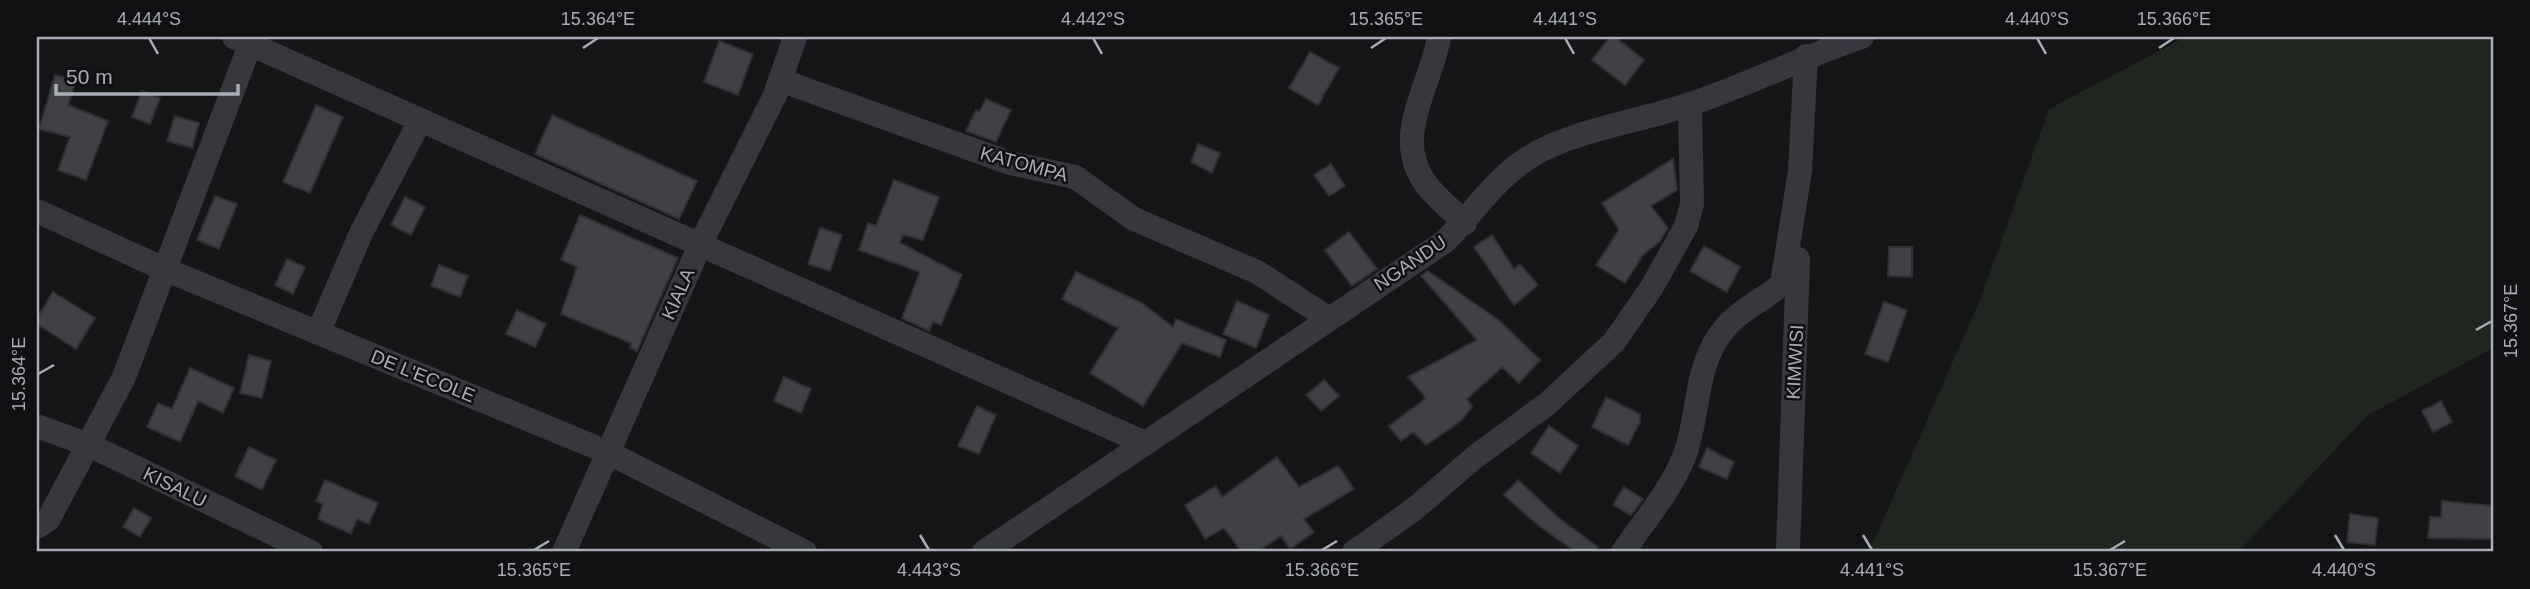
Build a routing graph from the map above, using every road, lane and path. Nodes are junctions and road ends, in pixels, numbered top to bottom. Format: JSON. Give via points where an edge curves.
{"nodes":[{"id":1,"x":795,"y":37,"type":"edge"},
{"id":2,"x":1439,"y":37,"type":"edge"},
{"id":3,"x":1862,"y":37,"type":"edge"},
{"id":4,"x":246,"y":39,"type":"edge"},
{"id":5,"x":1806,"y":56,"type":"junction"},
{"id":6,"x":780,"y":80,"type":"junction"},
{"id":7,"x":1690,"y":104,"type":"junction"},
{"id":8,"x":420,"y":121,"type":"junction"},
{"id":9,"x":1800,"y":171,"type":"junction"},
{"id":10,"x":37,"y":211,"type":"edge"},
{"id":11,"x":1465,"y":223,"type":"junction"},
{"id":12,"x":701,"y":243,"type":"junction"},
{"id":13,"x":164,"y":270,"type":"junction"},
{"id":14,"x":1328,"y":318,"type":"junction"},
{"id":15,"x":318,"y":333,"type":"junction"},
{"id":16,"x":37,"y":426,"type":"edge"},
{"id":17,"x":1145,"y":443,"type":"junction"},
{"id":18,"x":89,"y":445,"type":"junction"},
{"id":19,"x":607,"y":452,"type":"junction"},
{"id":20,"x":37,"y":527,"type":"edge"},
{"id":21,"x":278,"y":545,"type":"edge"},
{"id":22,"x":312,"y":552,"type":"edge"},
{"id":23,"x":564,"y":552,"type":"edge"},
{"id":24,"x":805,"y":552,"type":"edge"},
{"id":25,"x":984,"y":552,"type":"edge"},
{"id":26,"x":1354,"y":552,"type":"edge"},
{"id":27,"x":1623,"y":552,"type":"edge"},
{"id":28,"x":1788,"y":552,"type":"edge"}],
"edges":[{"from":1,"to":6,"type":"street","name":"KIALA"},
{"from":2,"to":11,"type":"street","via":[[1409,136],[1413,162],[1426,184]]},
{"from":3,"to":5,"type":"street","name":"NGANDU"},
{"from":4,"to":8,"type":"street"},
{"from":4,"to":13,"type":"street"},
{"from":5,"to":7,"type":"street","name":"NGANDU"},
{"from":5,"to":9,"type":"street"},
{"from":6,"to":12,"type":"street","name":"KIALA"},
{"from":6,"to":14,"type":"street","name":"KATOMPA","via":[[998,159],[1075,177],[1134,219],[1257,272]]},
{"from":7,"to":11,"type":"street","name":"NGANDU","via":[[1531,156],[1499,181]]},
{"from":7,"to":26,"type":"street","via":[[1692,204],[1686,226],[1614,342],[1547,404]]},
{"from":8,"to":12,"type":"street"},
{"from":8,"to":15,"type":"street","via":[[362,231]]},
{"from":9,"to":27,"type":"street","via":[[1782,284],[1739,312],[1717,339],[1700,375],[1685,455]]},
{"from":9,"to":28,"type":"street","name":"KIMWISI"},
{"from":10,"to":13,"type":"street","name":"DE L'ECOLE"},
{"from":11,"to":14,"type":"street","name":"NGANDU","via":[[1444,242]]},
{"from":12,"to":17,"type":"street"},
{"from":12,"to":19,"type":"street","name":"KIALA"},
{"from":13,"to":15,"type":"street","name":"DE L'ECOLE"},
{"from":13,"to":18,"type":"street","via":[[124,377]]},
{"from":14,"to":17,"type":"street","name":"NGANDU"},
{"from":15,"to":19,"type":"street","name":"DE L'ECOLE"},
{"from":16,"to":18,"type":"street","name":"KISALU"},
{"from":17,"to":25,"type":"street","name":"NGANDU"},
{"from":18,"to":20,"type":"street","via":[[48,520]]},
{"from":18,"to":21,"type":"street","name":"KISALU"},
{"from":19,"to":23,"type":"street","name":"KIALA"},
{"from":19,"to":24,"type":"street","name":"DE L'ECOLE"},
{"from":21,"to":22,"type":"street","name":"KISALU"}]}
